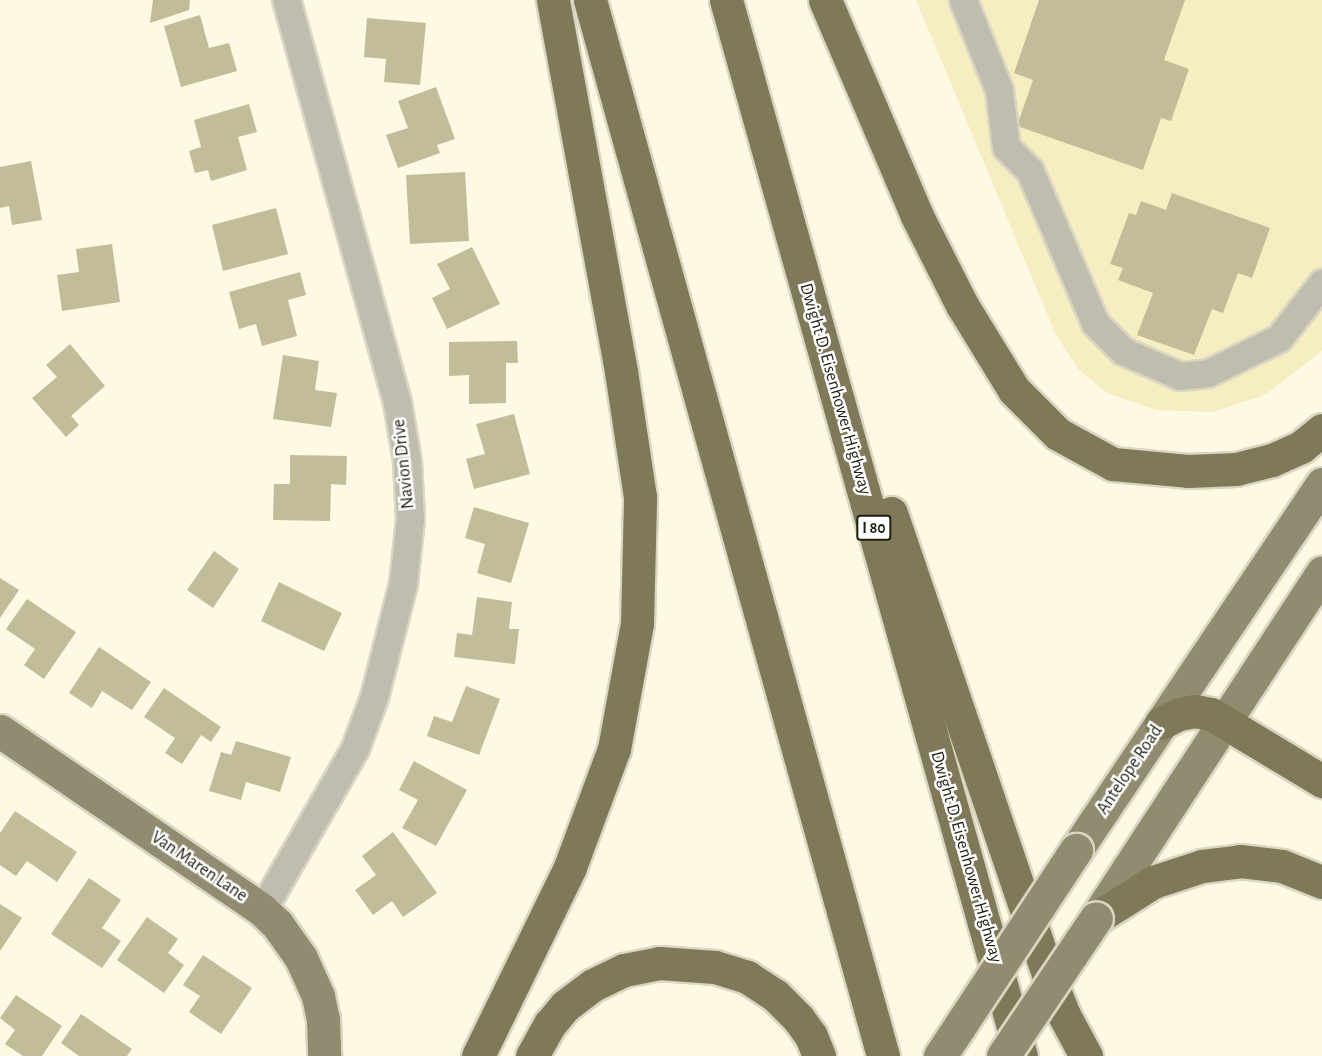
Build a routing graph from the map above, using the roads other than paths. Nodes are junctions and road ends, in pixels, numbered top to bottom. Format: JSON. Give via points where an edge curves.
{"nodes":[{"id":1,"x":286,"y":0,"type":"edge"},
{"id":2,"x":553,"y":0,"type":"edge"},
{"id":3,"x":590,"y":0,"type":"edge"},
{"id":4,"x":726,"y":0,"type":"edge"},
{"id":5,"x":825,"y":0,"type":"edge"},
{"id":6,"x":963,"y":0,"type":"edge"},
{"id":7,"x":774,"y":172,"type":"junction"},
{"id":8,"x":1322,"y":283,"type":"edge"},
{"id":9,"x":1322,"y":430,"type":"edge"},
{"id":10,"x":1322,"y":484,"type":"edge"},
{"id":11,"x":1322,"y":572,"type":"edge"},
{"id":12,"x":1224,"y":722,"type":"junction"},
{"id":13,"x":1161,"y":723,"type":"junction"},
{"id":14,"x":0,"y":731,"type":"edge"},
{"id":15,"x":1322,"y":781,"type":"edge"},
{"id":16,"x":1322,"y":882,"type":"edge"},
{"id":17,"x":262,"y":910,"type":"junction"},
{"id":18,"x":1096,"y":918,"type":"junction"},
{"id":19,"x":324,"y":1056,"type":"edge"},
{"id":20,"x":478,"y":1056,"type":"edge"},
{"id":21,"x":532,"y":1056,"type":"edge"},
{"id":22,"x":819,"y":1056,"type":"edge"},
{"id":23,"x":883,"y":1056,"type":"edge"},
{"id":24,"x":940,"y":1056,"type":"edge"},
{"id":25,"x":1003,"y":1056,"type":"edge"},
{"id":26,"x":1021,"y":1056,"type":"edge"},
{"id":27,"x":1086,"y":1056,"type":"edge"}],
"edges":[{"from":1,"to":17,"type":"street","name":"Navion Drive","via":[[397,402],[407,461],[410,519],[403,584],[374,697],[355,747]]},
{"from":2,"to":20,"type":"highway","via":[[621,371],[640,497],[637,624],[614,748],[570,867]]},
{"from":3,"to":23,"type":"highway"},
{"from":4,"to":7,"type":"highway","name":"Dwight D. Eisenhower Highway","number":"I 80"},
{"from":5,"to":9,"type":"highway","via":[[918,216],[962,305],[1014,390],[1058,434],[1113,464],[1188,471],[1236,469],[1272,460],[1301,447]]},
{"from":6,"to":8,"type":"street","via":[[999,90],[1006,147],[1030,171],[1095,323],[1123,351],[1180,376],[1208,373],[1279,338]]},
{"from":7,"to":26,"type":"highway","name":"Dwight D. Eisenhower Highway","number":"I 80"},
{"from":7,"to":27,"type":"highway","via":[[1048,975]]},
{"from":10,"to":13,"type":"main road","name":"Antelope Road"},
{"from":11,"to":12,"type":"main road"},
{"from":12,"to":13,"type":"highway","via":[[1195,711]]},
{"from":12,"to":15,"type":"highway"},
{"from":12,"to":18,"type":"main road"},
{"from":13,"to":24,"type":"main road","name":"Antelope Road","bridge":true},
{"from":14,"to":17,"type":"main road","name":"Van Maren Lane"},
{"from":16,"to":18,"type":"highway","via":[[1282,866],[1240,861],[1202,866],[1153,882]]},
{"from":17,"to":19,"type":"main road","name":"Van Maren Lane","via":[[301,958],[318,996]]},
{"from":18,"to":25,"type":"main road","bridge":true},
{"from":21,"to":22,"type":"highway","via":[[565,1006],[593,985],[624,970],[659,963],[715,967],[747,978],[775,995],[798,1018]]}]}
